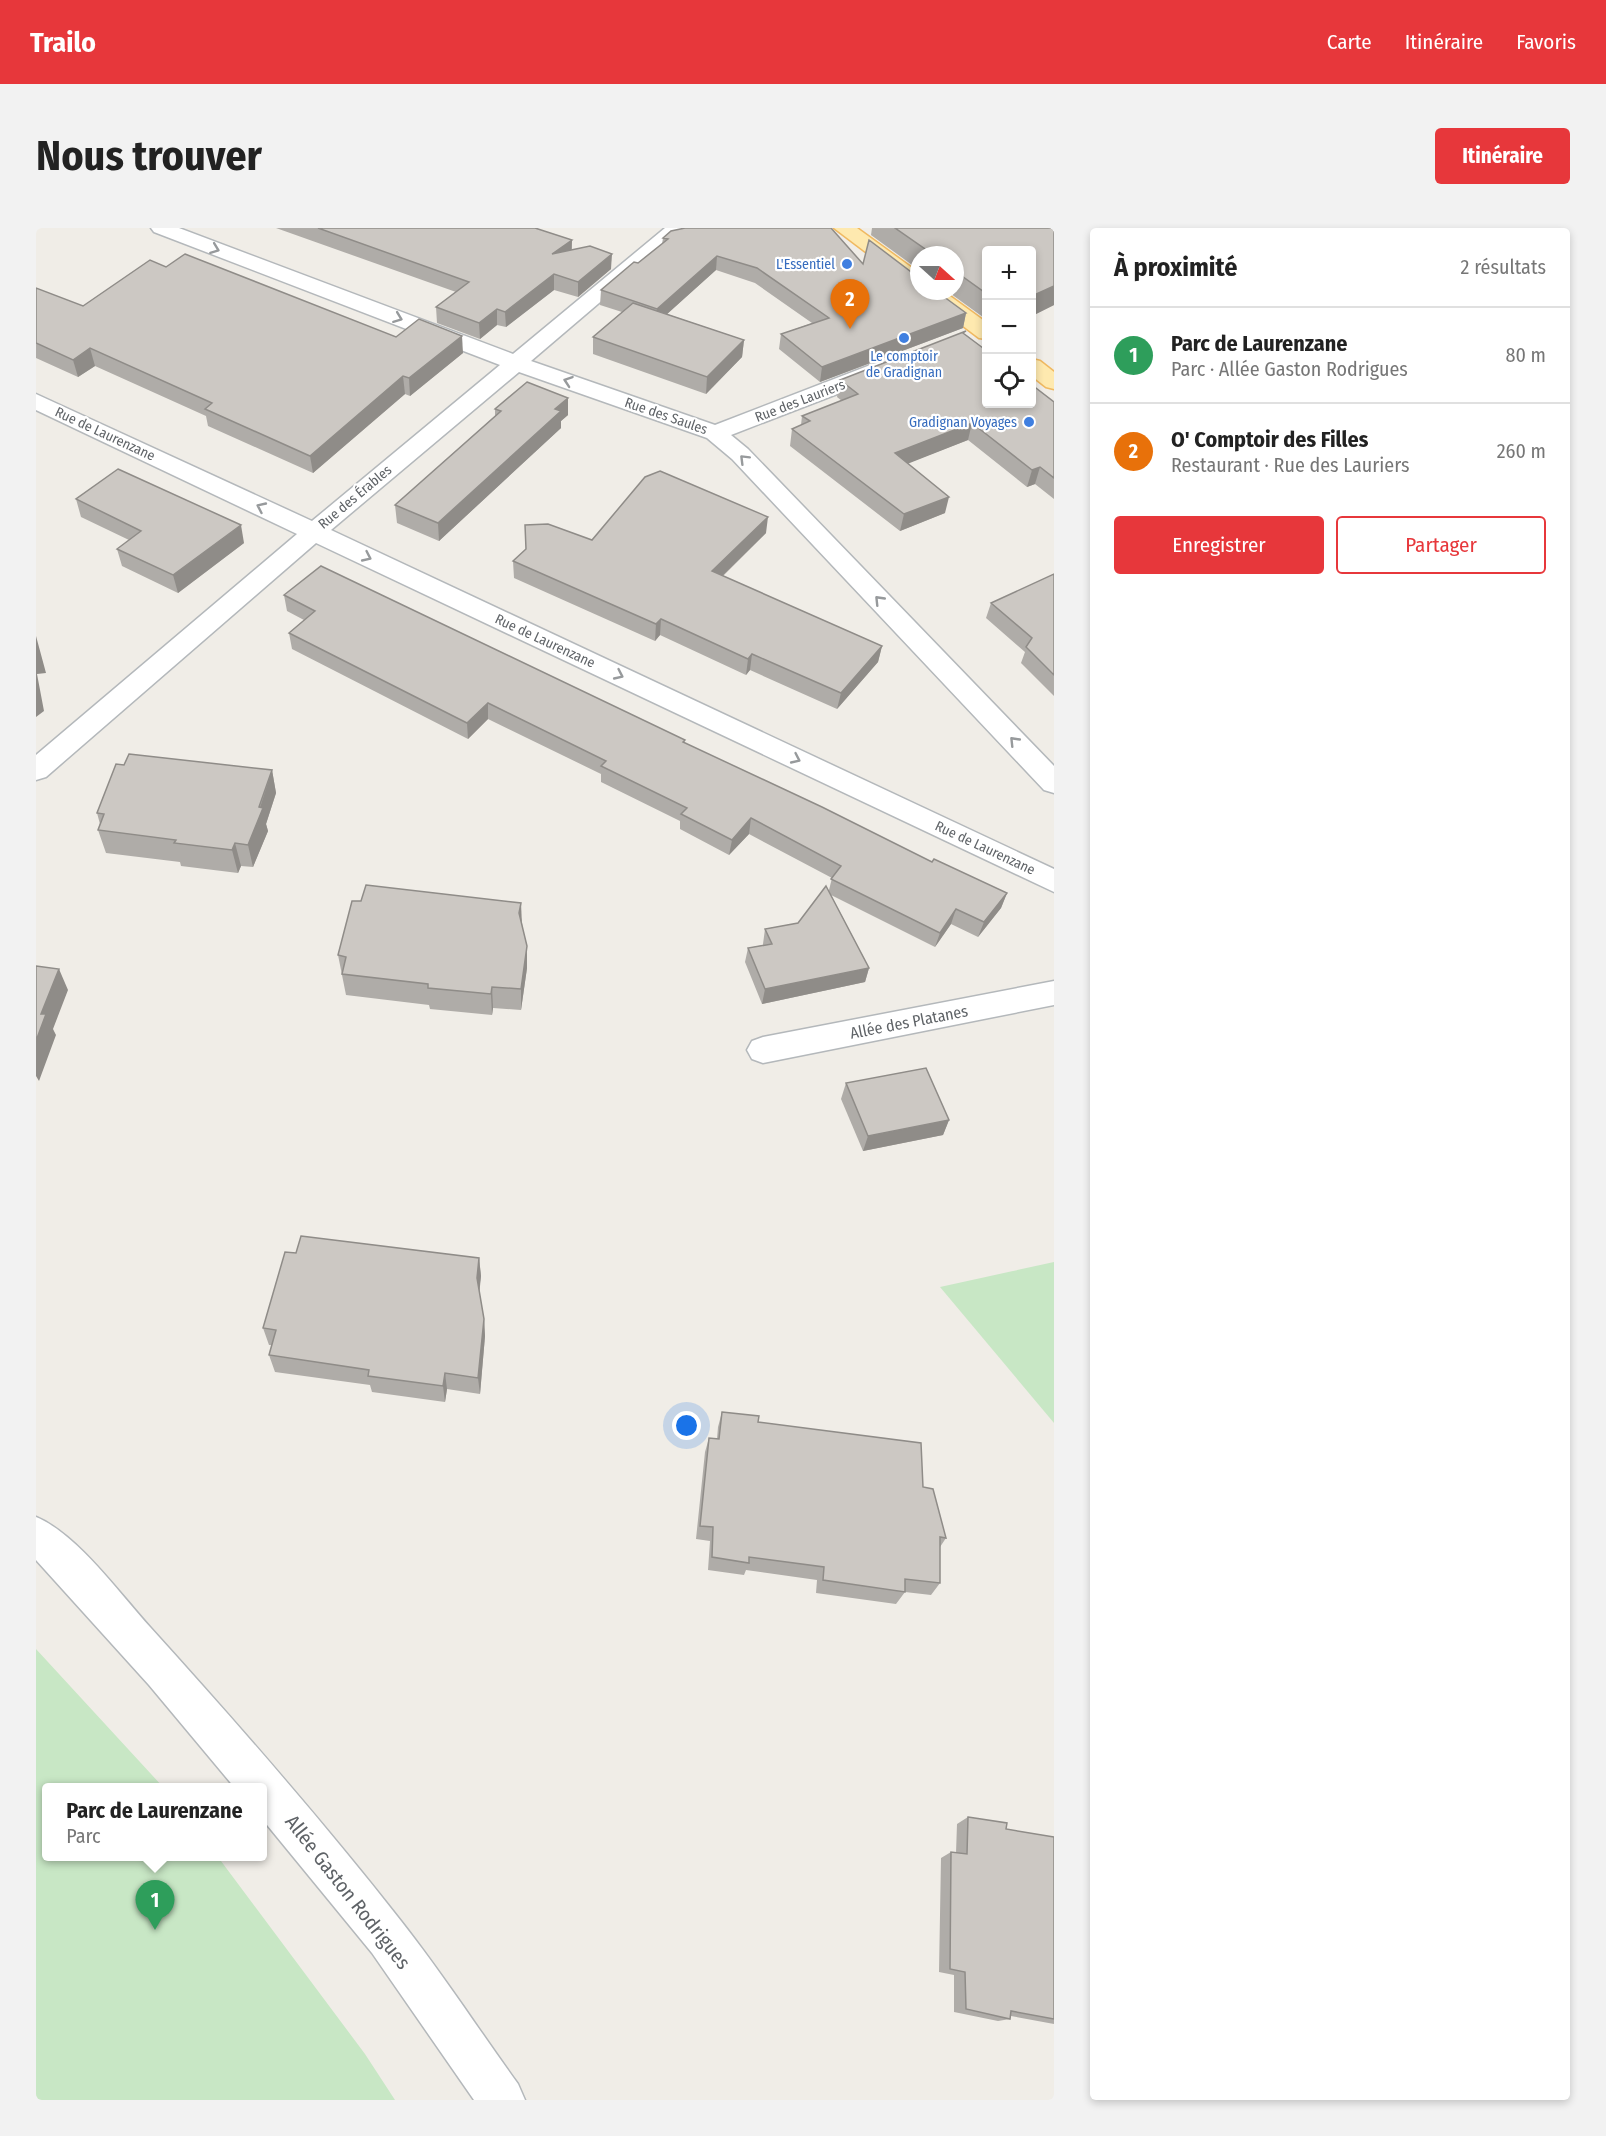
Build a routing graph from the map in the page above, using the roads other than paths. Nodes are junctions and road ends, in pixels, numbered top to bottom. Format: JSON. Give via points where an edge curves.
{"nodes":[{"id":1,"x":161,"y":228,"type":"edge"},
{"id":2,"x":676,"y":228,"type":"edge"},
{"id":3,"x":844,"y":228,"type":"edge"},
{"id":4,"x":910,"y":277,"type":"edge"},
{"id":5,"x":941,"y":300,"type":"edge"},
{"id":6,"x":982,"y":330,"type":"edge"},
{"id":7,"x":982,"y":335,"type":"edge"},
{"id":8,"x":957,"y":340,"type":"edge"},
{"id":9,"x":902,"y":361,"type":"edge"},
{"id":10,"x":516,"y":363,"type":"junction"},
{"id":11,"x":1036,"y":369,"type":"edge"},
{"id":12,"x":1054,"y":382,"type":"edge"},
{"id":13,"x":36,"y":401,"type":"edge"},
{"id":14,"x":715,"y":434,"type":"junction"},
{"id":15,"x":314,"y":532,"type":"junction"},
{"id":16,"x":36,"y":770,"type":"edge"},
{"id":17,"x":1054,"y":783,"type":"edge"},
{"id":18,"x":1051,"y":878,"type":"edge"},
{"id":19,"x":1054,"y":993,"type":"edge"},
{"id":20,"x":763,"y":1050,"type":"dead end"},
{"id":21,"x":36,"y":1536,"type":"edge"},
{"id":22,"x":259,"y":1783,"type":"edge"},
{"id":23,"x":267,"y":1792,"type":"edge"},
{"id":24,"x":502,"y":2100,"type":"edge"}],
"edges":[{"from":1,"to":10,"type":"street","name":"Rue des Saules","one_way":true},
{"from":2,"to":10,"type":"street","name":"Rue des Érables"},
{"from":3,"to":4,"type":"main road"},
{"from":5,"to":6,"type":"main road"},
{"from":7,"to":8,"type":"street"},
{"from":9,"to":14,"type":"street","name":"Rue des Lauriers"},
{"from":14,"to":10,"type":"street","name":"Rue des Saules","one_way":true},
{"from":10,"to":15,"type":"street","name":"Rue des Érables"},
{"from":11,"to":12,"type":"main road"},
{"from":15,"to":13,"type":"street","name":"Rue de Laurenzane","one_way":true},
{"from":17,"to":14,"type":"street","name":"Rue des Saules","one_way":true,"via":[[740,454]]},
{"from":15,"to":16,"type":"street","name":"Rue des Érables"},
{"from":15,"to":18,"type":"street","name":"Rue de Laurenzane","one_way":true},
{"from":19,"to":20,"type":"street","name":"Allée des Platanes"},
{"from":21,"to":22,"type":"street","name":"Allée Gaston Rodrigues","via":[[58,1554]]},
{"from":23,"to":24,"type":"street","name":"Allée Gaston Rodrigues","via":[[387,1938]]}]}
